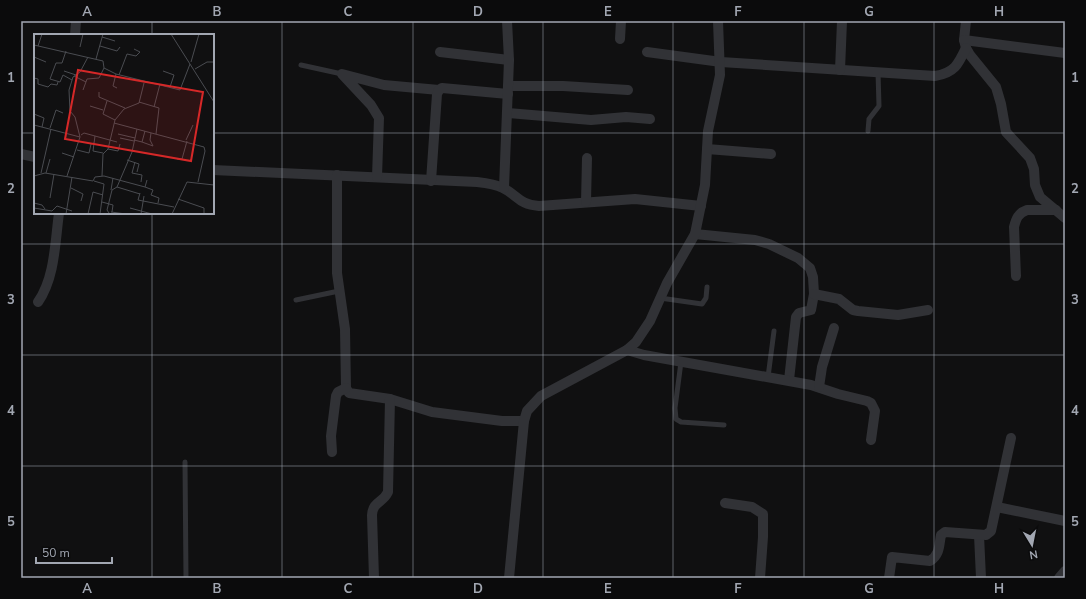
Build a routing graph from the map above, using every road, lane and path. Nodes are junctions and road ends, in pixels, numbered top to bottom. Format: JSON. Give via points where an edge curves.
{"nodes":[{"id":1,"x":76,"y":21,"type":"edge"},
{"id":2,"x":507,"y":21,"type":"edge"},
{"id":3,"x":621,"y":21,"type":"edge"},
{"id":4,"x":718,"y":21,"type":"edge"},
{"id":5,"x":842,"y":21,"type":"edge"},
{"id":6,"x":966,"y":21,"type":"edge"},
{"id":7,"x":75,"y":34,"type":"edge"},
{"id":8,"x":620,"y":39,"type":"dead end"},
{"id":9,"x":965,"y":44,"type":"junction"},
{"id":10,"x":440,"y":52,"type":"dead end"},
{"id":11,"x":647,"y":52,"type":"dead end"},
{"id":12,"x":1065,"y":53,"type":"edge"},
{"id":13,"x":509,"y":60,"type":"junction"},
{"id":14,"x":721,"y":62,"type":"junction"},
{"id":15,"x":301,"y":65,"type":"dead end"},
{"id":16,"x":840,"y":70,"type":"junction"},
{"id":17,"x":878,"y":72,"type":"junction"},
{"id":18,"x":342,"y":74,"type":"junction"},
{"id":19,"x":439,"y":90,"type":"junction"},
{"id":20,"x":508,"y":90,"type":"junction"},
{"id":21,"x":628,"y":90,"type":"dead end"},
{"id":22,"x":508,"y":113,"type":"junction"},
{"id":23,"x":650,"y":119,"type":"dead end"},
{"id":24,"x":868,"y":131,"type":"dead end"},
{"id":25,"x":707,"y":149,"type":"junction"},
{"id":26,"x":21,"y":154,"type":"edge"},
{"id":27,"x":771,"y":154,"type":"dead end"},
{"id":28,"x":34,"y":157,"type":"edge"},
{"id":29,"x":587,"y":158,"type":"dead end"},
{"id":30,"x":214,"y":170,"type":"edge"},
{"id":31,"x":337,"y":175,"type":"junction"},
{"id":32,"x":377,"y":177,"type":"junction"},
{"id":33,"x":431,"y":181,"type":"junction"},
{"id":34,"x":504,"y":188,"type":"junction"},
{"id":35,"x":586,"y":202,"type":"junction"},
{"id":36,"x":701,"y":206,"type":"junction"},
{"id":37,"x":1056,"y":210,"type":"junction"},
{"id":38,"x":59,"y":214,"type":"edge"},
{"id":39,"x":1065,"y":218,"type":"edge"},
{"id":40,"x":695,"y":234,"type":"junction"},
{"id":41,"x":1016,"y":276,"type":"dead end"},
{"id":42,"x":707,"y":287,"type":"dead end"},
{"id":43,"x":340,"y":292,"type":"junction"},
{"id":44,"x":814,"y":294,"type":"junction"},
{"id":45,"x":660,"y":298,"type":"junction"},
{"id":46,"x":296,"y":300,"type":"dead end"},
{"id":47,"x":38,"y":302,"type":"dead end"},
{"id":48,"x":928,"y":310,"type":"dead end"},
{"id":49,"x":834,"y":328,"type":"dead end"},
{"id":50,"x":774,"y":331,"type":"dead end"},
{"id":51,"x":627,"y":350,"type":"junction"},
{"id":52,"x":681,"y":362,"type":"junction"},
{"id":53,"x":768,"y":377,"type":"junction"},
{"id":54,"x":789,"y":380,"type":"junction"},
{"id":55,"x":819,"y":387,"type":"junction"},
{"id":56,"x":346,"y":388,"type":"junction"},
{"id":57,"x":390,"y":399,"type":"junction"},
{"id":58,"x":524,"y":421,"type":"junction"},
{"id":59,"x":724,"y":425,"type":"dead end"},
{"id":60,"x":1011,"y":438,"type":"dead end"},
{"id":61,"x":871,"y":440,"type":"dead end"},
{"id":62,"x":332,"y":452,"type":"dead end"},
{"id":63,"x":185,"y":462,"type":"dead end"},
{"id":64,"x":725,"y":502,"type":"dead end"},
{"id":65,"x":997,"y":507,"type":"junction"},
{"id":66,"x":1065,"y":521,"type":"edge"},
{"id":67,"x":979,"y":534,"type":"junction"},
{"id":68,"x":1065,"y":571,"type":"edge"},
{"id":69,"x":186,"y":578,"type":"edge"},
{"id":70,"x":374,"y":578,"type":"edge"},
{"id":71,"x":509,"y":578,"type":"edge"},
{"id":72,"x":760,"y":578,"type":"edge"},
{"id":73,"x":889,"y":578,"type":"edge"},
{"id":74,"x":981,"y":578,"type":"edge"},
{"id":75,"x":1059,"y":578,"type":"edge"}],
"edges":[{"from":1,"to":7,"type":"street"},
{"from":2,"to":13,"type":"street"},
{"from":3,"to":8,"type":"street"},
{"from":4,"to":14,"type":"street"},
{"from":5,"to":16,"type":"street"},
{"from":6,"to":9,"type":"street"},
{"from":9,"to":12,"type":"street"},
{"from":9,"to":17,"type":"street","via":[[955,68],[947,74],[935,76]]},
{"from":9,"to":37,"type":"street","via":[[970,55],[996,87],[1006,132],[1030,158],[1040,197]]},
{"from":10,"to":13,"type":"street"},
{"from":11,"to":14,"type":"street"},
{"from":13,"to":20,"type":"street"},
{"from":14,"to":16,"type":"street"},
{"from":14,"to":25,"type":"street"},
{"from":15,"to":18,"type":"lane"},
{"from":16,"to":17,"type":"street"},
{"from":17,"to":24,"type":"lane","via":[[879,106],[869,119]]},
{"from":18,"to":19,"type":"street","via":[[384,85]]},
{"from":18,"to":32,"type":"street","via":[[371,105],[379,118]]},
{"from":19,"to":20,"type":"street"},
{"from":19,"to":33,"type":"street"},
{"from":20,"to":21,"type":"street","via":[[563,86]]},
{"from":20,"to":22,"type":"street"},
{"from":22,"to":23,"type":"street","via":[[591,120],[626,117]]},
{"from":22,"to":34,"type":"street"},
{"from":25,"to":27,"type":"street"},
{"from":25,"to":36,"type":"street","via":[[706,185]]},
{"from":26,"to":28,"type":"street"},
{"from":29,"to":35,"type":"street"},
{"from":30,"to":31,"type":"street"},
{"from":31,"to":32,"type":"street"},
{"from":31,"to":43,"type":"street","via":[[337,273]]},
{"from":32,"to":33,"type":"street"},
{"from":33,"to":34,"type":"street","via":[[477,182]]},
{"from":34,"to":35,"type":"street","via":[[528,205],[551,206]]},
{"from":35,"to":36,"type":"street","via":[[635,199]]},
{"from":36,"to":40,"type":"street"},
{"from":37,"to":39,"type":"street"},
{"from":37,"to":41,"type":"street","via":[[1027,210],[1019,214],[1014,227]]},
{"from":38,"to":47,"type":"street","via":[[49,279]]},
{"from":40,"to":44,"type":"street","via":[[755,240],[798,258],[810,268]]},
{"from":40,"to":45,"type":"street"},
{"from":42,"to":45,"type":"lane","via":[[706,298],[702,304]]},
{"from":43,"to":46,"type":"lane"},
{"from":43,"to":56,"type":"street","via":[[345,329]]},
{"from":44,"to":48,"type":"street","via":[[839,299],[858,311],[898,315]]},
{"from":44,"to":54,"type":"street","via":[[811,310],[799,313],[796,317]]},
{"from":45,"to":51,"type":"street","via":[[650,321]]},
{"from":49,"to":55,"type":"street","via":[[822,367]]},
{"from":50,"to":53,"type":"lane"},
{"from":51,"to":52,"type":"street"},
{"from":51,"to":58,"type":"street","via":[[541,396],[527,411]]},
{"from":52,"to":53,"type":"street"},
{"from":52,"to":59,"type":"lane","via":[[676,419],[681,422]]},
{"from":53,"to":54,"type":"street"},
{"from":54,"to":55,"type":"street"},
{"from":55,"to":61,"type":"street","via":[[871,403],[875,411]]},
{"from":56,"to":57,"type":"street","via":[[354,395]]},
{"from":56,"to":62,"type":"street","via":[[336,396],[331,436]]},
{"from":57,"to":58,"type":"street","via":[[432,412]]},
{"from":57,"to":70,"type":"street","via":[[388,492],[374,506],[372,515]]},
{"from":58,"to":71,"type":"street"},
{"from":60,"to":65,"type":"street"},
{"from":63,"to":69,"type":"lane"},
{"from":64,"to":72,"type":"street","via":[[752,507],[763,514]]},
{"from":65,"to":66,"type":"street"},
{"from":65,"to":67,"type":"street","via":[[991,531],[986,535]]},
{"from":67,"to":73,"type":"street","via":[[945,532],[941,535],[938,553],[930,561],[892,557]]},
{"from":67,"to":74,"type":"street"},
{"from":68,"to":75,"type":"street"}]}
